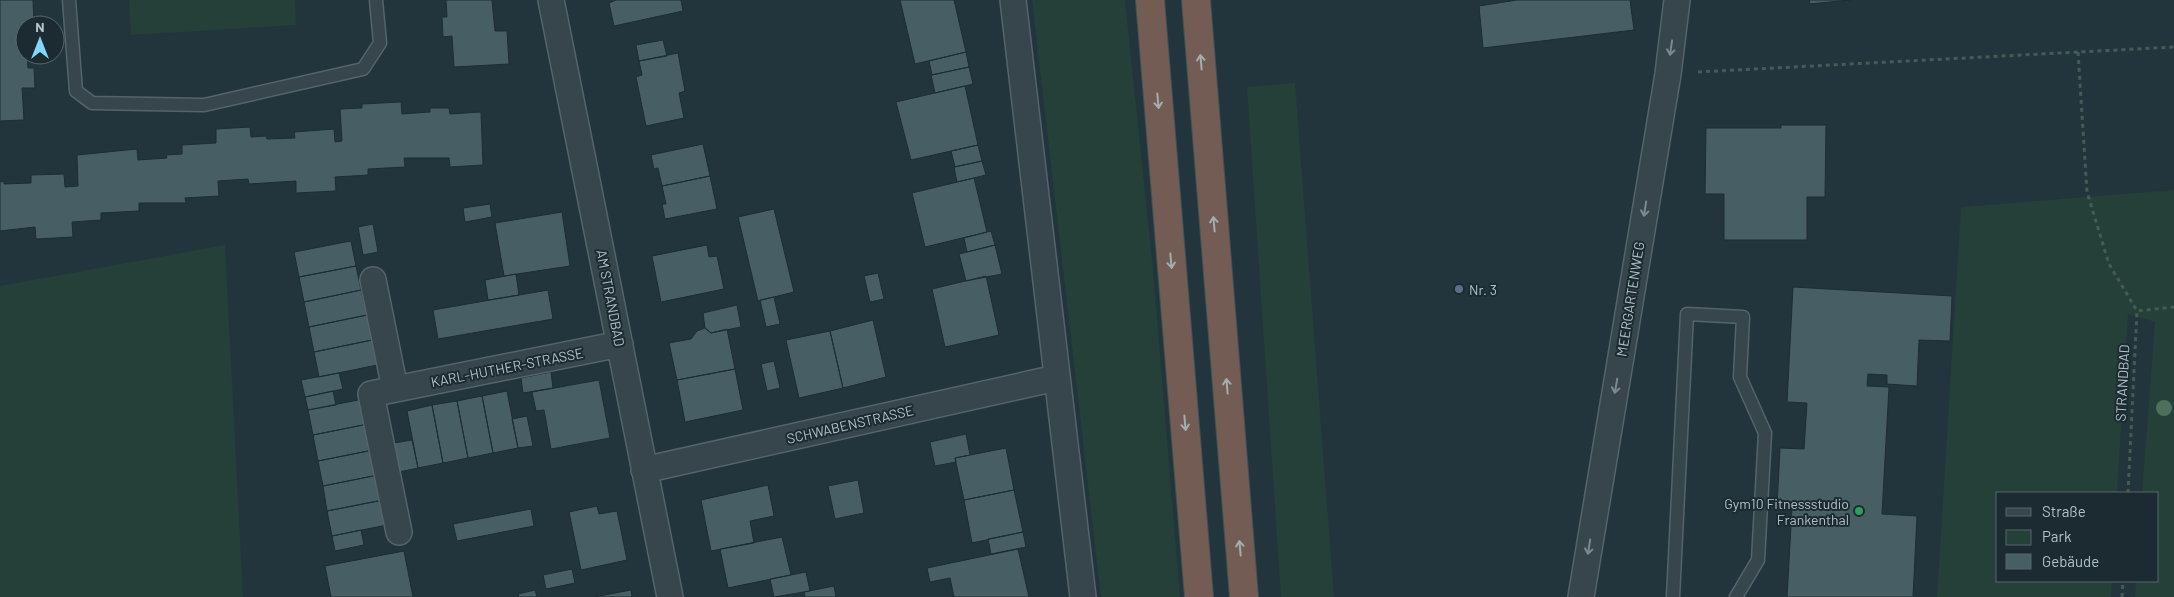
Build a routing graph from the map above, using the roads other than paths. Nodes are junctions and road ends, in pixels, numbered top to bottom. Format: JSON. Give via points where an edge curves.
{"nodes":[{"id":1,"x":70,"y":0,"type":"edge"},
{"id":2,"x":376,"y":0,"type":"edge"},
{"id":3,"x":551,"y":0,"type":"edge"},
{"id":4,"x":1013,"y":0,"type":"edge"},
{"id":5,"x":1150,"y":0,"type":"edge"},
{"id":6,"x":1196,"y":0,"type":"edge"},
{"id":7,"x":1677,"y":0,"type":"edge"},
{"id":8,"x":373,"y":280,"type":"dead end"},
{"id":9,"x":620,"y":344,"type":"junction"},
{"id":10,"x":1056,"y":378,"type":"junction"},
{"id":11,"x":394,"y":389,"type":"junction"},
{"id":12,"x":644,"y":470,"type":"junction"},
{"id":13,"x":399,"y":532,"type":"dead end"},
{"id":14,"x":670,"y":597,"type":"edge"},
{"id":15,"x":1082,"y":597,"type":"edge"},
{"id":16,"x":1199,"y":597,"type":"edge"},
{"id":17,"x":1244,"y":597,"type":"edge"},
{"id":18,"x":1581,"y":597,"type":"edge"},
{"id":19,"x":1673,"y":597,"type":"edge"},
{"id":20,"x":1736,"y":597,"type":"edge"}],
"edges":[{"from":1,"to":2,"type":"lane","via":[[76,91],[92,103],[204,105],[363,69],[380,43]]},
{"from":3,"to":9,"type":"street","name":"AM STRANDBAD"},
{"from":4,"to":10,"type":"street"},
{"from":5,"to":16,"type":"highway","one_way":true},
{"from":17,"to":6,"type":"highway","one_way":true},
{"from":7,"to":18,"type":"street","name":"MEERGARTENWEG","one_way":true,"via":[[1668,74]]},
{"from":8,"to":11,"type":"street"},
{"from":9,"to":11,"type":"street","name":"KARL-HUTHER-STRASSE"},
{"from":9,"to":12,"type":"street","name":"AM STRANDBAD"},
{"from":10,"to":12,"type":"street","name":"SCHWABENSTRASSE"},
{"from":10,"to":15,"type":"street"},
{"from":11,"to":13,"type":"street","name":"KARL-HUTHER-STRASSE","via":[[371,394]]},
{"from":12,"to":14,"type":"street","name":"AM STRANDBAD"},
{"from":19,"to":20,"type":"lane","via":[[1687,314],[1743,317],[1740,377],[1765,432],[1758,560]]}]}
